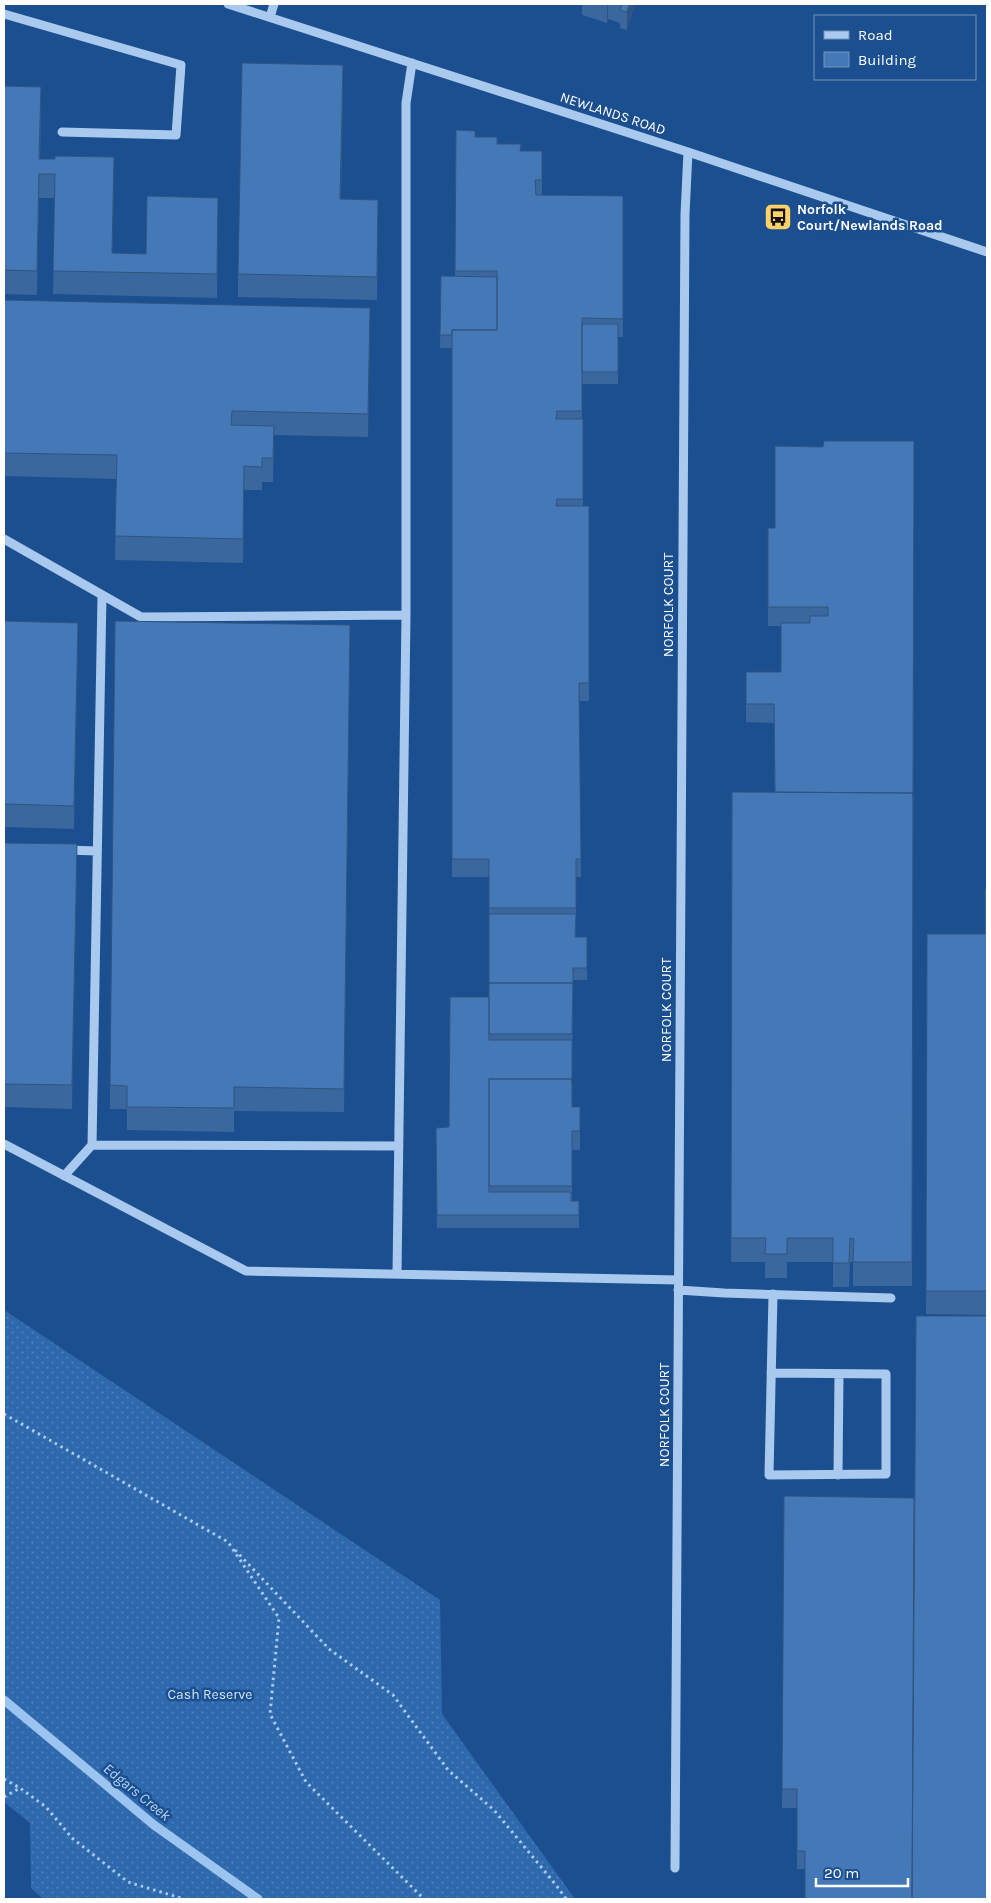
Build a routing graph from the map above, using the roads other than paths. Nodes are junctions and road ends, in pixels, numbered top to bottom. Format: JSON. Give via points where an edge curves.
{"nodes":[{"id":1,"x":228,"y":4,"type":"edge"},
{"id":2,"x":274,"y":4,"type":"edge"},
{"id":3,"x":4,"y":14,"type":"edge"},
{"id":4,"x":270,"y":17,"type":"junction"},
{"id":5,"x":412,"y":63,"type":"junction"},
{"id":6,"x":62,"y":132,"type":"dead end"},
{"id":7,"x":688,"y":152,"type":"junction"},
{"id":8,"x":987,"y":252,"type":"edge"},
{"id":9,"x":4,"y":539,"type":"edge"},
{"id":10,"x":102,"y":595,"type":"junction"},
{"id":11,"x":406,"y":615,"type":"junction"},
{"id":12,"x":60,"y":850,"type":"edge"},
{"id":13,"x":97,"y":851,"type":"junction"},
{"id":14,"x":4,"y":1144,"type":"edge"},
{"id":15,"x":92,"y":1144,"type":"junction"},
{"id":16,"x":399,"y":1146,"type":"junction"},
{"id":17,"x":64,"y":1176,"type":"junction"},
{"id":18,"x":397,"y":1274,"type":"junction"},
{"id":19,"x":678,"y":1280,"type":"junction"},
{"id":20,"x":678,"y":1290,"type":"junction"},
{"id":21,"x":773,"y":1294,"type":"junction"},
{"id":22,"x":891,"y":1298,"type":"dead end"},
{"id":23,"x":771,"y":1373,"type":"junction"},
{"id":24,"x":839,"y":1374,"type":"junction"},
{"id":25,"x":838,"y":1475,"type":"junction"},
{"id":26,"x":674,"y":1868,"type":"dead end"}],
"edges":[{"from":1,"to":4,"type":"street","name":"NEWLANDS ROAD"},
{"from":2,"to":4,"type":"street"},
{"from":3,"to":6,"type":"street","via":[[181,65],[176,135]]},
{"from":4,"to":5,"type":"street","name":"NEWLANDS ROAD"},
{"from":5,"to":7,"type":"street","name":"NEWLANDS ROAD"},
{"from":5,"to":11,"type":"street","via":[[406,103]]},
{"from":7,"to":8,"type":"street","name":"NEWLANDS ROAD"},
{"from":7,"to":19,"type":"street","name":"NORFOLK COURT","via":[[684,214]]},
{"from":9,"to":10,"type":"street"},
{"from":10,"to":11,"type":"street","via":[[141,617]]},
{"from":10,"to":13,"type":"street"},
{"from":11,"to":16,"type":"street"},
{"from":12,"to":13,"type":"street"},
{"from":13,"to":15,"type":"street"},
{"from":14,"to":17,"type":"street"},
{"from":15,"to":16,"type":"street"},
{"from":15,"to":17,"type":"street"},
{"from":16,"to":18,"type":"street"},
{"from":17,"to":18,"type":"street","via":[[246,1271]]},
{"from":18,"to":19,"type":"street"},
{"from":19,"to":20,"type":"street","name":"NORFOLK COURT"},
{"from":20,"to":21,"type":"street"},
{"from":20,"to":26,"type":"street","name":"NORFOLK COURT"},
{"from":21,"to":22,"type":"street"},
{"from":21,"to":23,"type":"street"},
{"from":23,"to":24,"type":"street"},
{"from":23,"to":25,"type":"street","via":[[769,1475]]},
{"from":24,"to":25,"type":"street"},
{"from":24,"to":25,"type":"street","via":[[886,1374],[886,1474]]}]}
